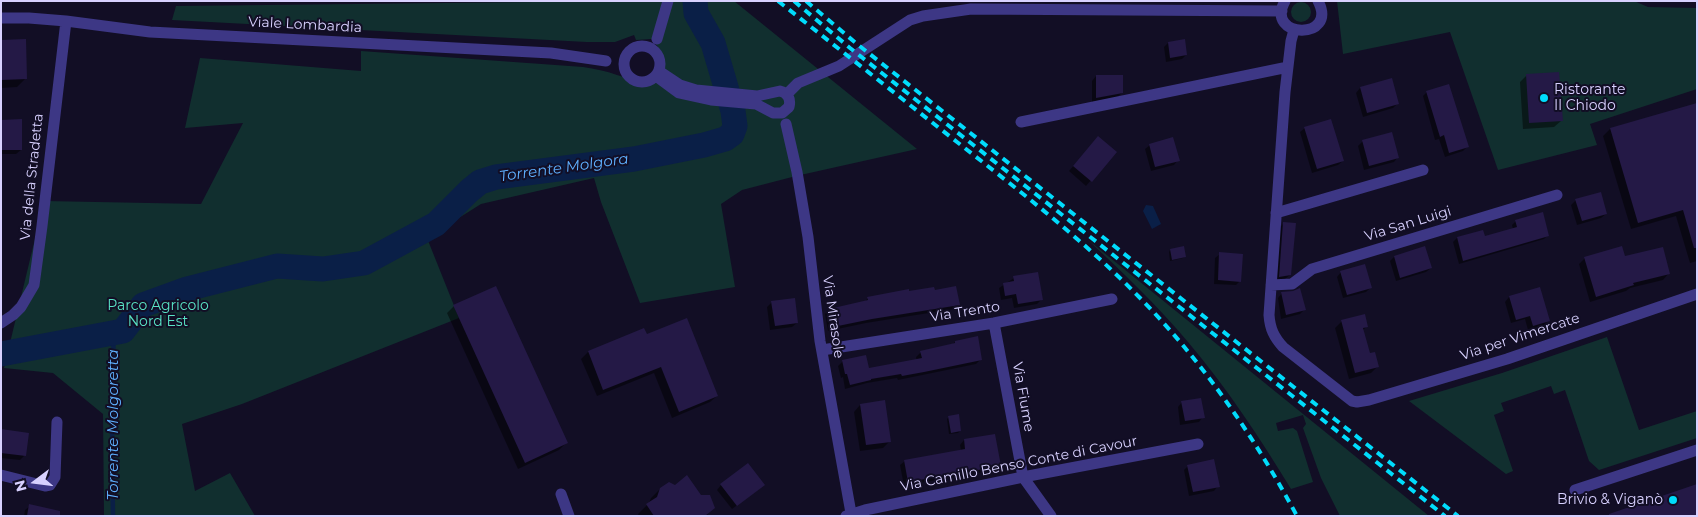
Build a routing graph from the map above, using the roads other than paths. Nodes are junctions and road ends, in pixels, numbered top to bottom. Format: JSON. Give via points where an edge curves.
{"nodes":[{"id":1,"x":668,"y":1,"type":"edge"},
{"id":2,"x":1318,"y":1,"type":"edge"},
{"id":3,"x":1283,"y":6,"type":"edge"},
{"id":4,"x":1,"y":18,"type":"edge"},
{"id":5,"x":66,"y":21,"type":"junction"},
{"id":6,"x":1294,"y":30,"type":"junction"},
{"id":7,"x":657,"y":39,"type":"junction"},
{"id":8,"x":646,"y":46,"type":"junction"},
{"id":9,"x":656,"y":53,"type":"junction"},
{"id":10,"x":626,"y":56,"type":"junction"},
{"id":11,"x":606,"y":61,"type":"junction"},
{"id":12,"x":1288,"y":67,"type":"junction"},
{"id":13,"x":625,"y":70,"type":"junction"},
{"id":14,"x":657,"y":74,"type":"junction"},
{"id":15,"x":787,"y":94,"type":"junction"},
{"id":16,"x":757,"y":100,"type":"junction"},
{"id":17,"x":789,"y":106,"type":"junction"},
{"id":18,"x":779,"y":114,"type":"junction"},
{"id":19,"x":1022,"y":122,"type":"dead end"},
{"id":20,"x":786,"y":124,"type":"junction"},
{"id":21,"x":1423,"y":170,"type":"dead end"},
{"id":22,"x":1557,"y":196,"type":"dead end"},
{"id":23,"x":1276,"y":213,"type":"junction"},
{"id":24,"x":1271,"y":284,"type":"junction"},
{"id":25,"x":1697,"y":294,"type":"edge"},
{"id":26,"x":1112,"y":298,"type":"dead end"},
{"id":27,"x":994,"y":322,"type":"junction"},
{"id":28,"x":1,"y":323,"type":"edge"},
{"id":29,"x":822,"y":350,"type":"junction"},
{"id":30,"x":56,"y":422,"type":"dead end"},
{"id":31,"x":1198,"y":444,"type":"dead end"},
{"id":32,"x":1697,"y":450,"type":"edge"},
{"id":33,"x":1,"y":475,"type":"edge"},
{"id":34,"x":1023,"y":477,"type":"junction"},
{"id":35,"x":1575,"y":490,"type":"dead end"},
{"id":36,"x":561,"y":494,"type":"dead end"},
{"id":37,"x":849,"y":514,"type":"edge"},
{"id":38,"x":569,"y":516,"type":"edge"},
{"id":39,"x":1051,"y":516,"type":"edge"}],
"edges":[{"from":1,"to":7,"type":"street"},
{"from":2,"to":6,"type":"street","via":[[1322,10],[1318,23],[1307,31]]},
{"from":3,"to":6,"type":"street","via":[[1285,23]]},
{"from":3,"to":15,"type":"street","via":[[970,9],[940,13],[910,20],[839,66],[798,83]]},
{"from":4,"to":5,"type":"street","name":"Viale Lombardia"},
{"from":5,"to":11,"type":"street","name":"Viale Lombardia","via":[[150,32],[551,53]]},
{"from":5,"to":28,"type":"street","name":"Via della Stradetta","via":[[34,286],[13,316]]},
{"from":6,"to":12,"type":"street"},
{"from":7,"to":8,"type":"street"},
{"from":7,"to":9,"type":"street"},
{"from":8,"to":9,"type":"street"},
{"from":8,"to":10,"type":"street","via":[[634,47]]},
{"from":9,"to":14,"type":"street","via":[[660,65]]},
{"from":10,"to":11,"type":"street","name":"Viale Lombardia"},
{"from":10,"to":13,"type":"street"},
{"from":11,"to":13,"type":"street","name":"Viale Lombardia"},
{"from":12,"to":19,"type":"street"},
{"from":12,"to":23,"type":"street"},
{"from":13,"to":14,"type":"street","via":[[637,82],[647,82]]},
{"from":14,"to":16,"type":"street","via":[[679,93]]},
{"from":15,"to":16,"type":"street","via":[[777,90]]},
{"from":15,"to":17,"type":"street","name":"Via Mirasole"},
{"from":16,"to":18,"type":"street"},
{"from":17,"to":18,"type":"street"},
{"from":17,"to":20,"type":"street","name":"Via Mirasole"},
{"from":18,"to":20,"type":"street","name":"Via Mirasole"},
{"from":20,"to":29,"type":"street","name":"Via Mirasole","via":[[808,237]]},
{"from":21,"to":23,"type":"street"},
{"from":22,"to":24,"type":"street","name":"Via San Luigi","via":[[1312,269],[1292,284]]},
{"from":23,"to":24,"type":"street"},
{"from":24,"to":25,"type":"street","name":"Via per Vimercate","via":[[1268,315],[1275,338],[1357,402],[1507,359]]},
{"from":26,"to":27,"type":"street","name":"Via Trento"},
{"from":27,"to":29,"type":"street","name":"Via Trento"},
{"from":27,"to":34,"type":"street","name":"Via Fiume"},
{"from":29,"to":37,"type":"street","name":"Via Mirasole"},
{"from":30,"to":33,"type":"street","via":[[55,477],[50,485]]},
{"from":31,"to":34,"type":"street","name":"Via Camillo Benso Conte di Cavour"},
{"from":32,"to":35,"type":"street"},
{"from":34,"to":37,"type":"street","name":"Via Camillo Benso Conte di Cavour"},
{"from":34,"to":39,"type":"street"},
{"from":36,"to":38,"type":"street"}]}
